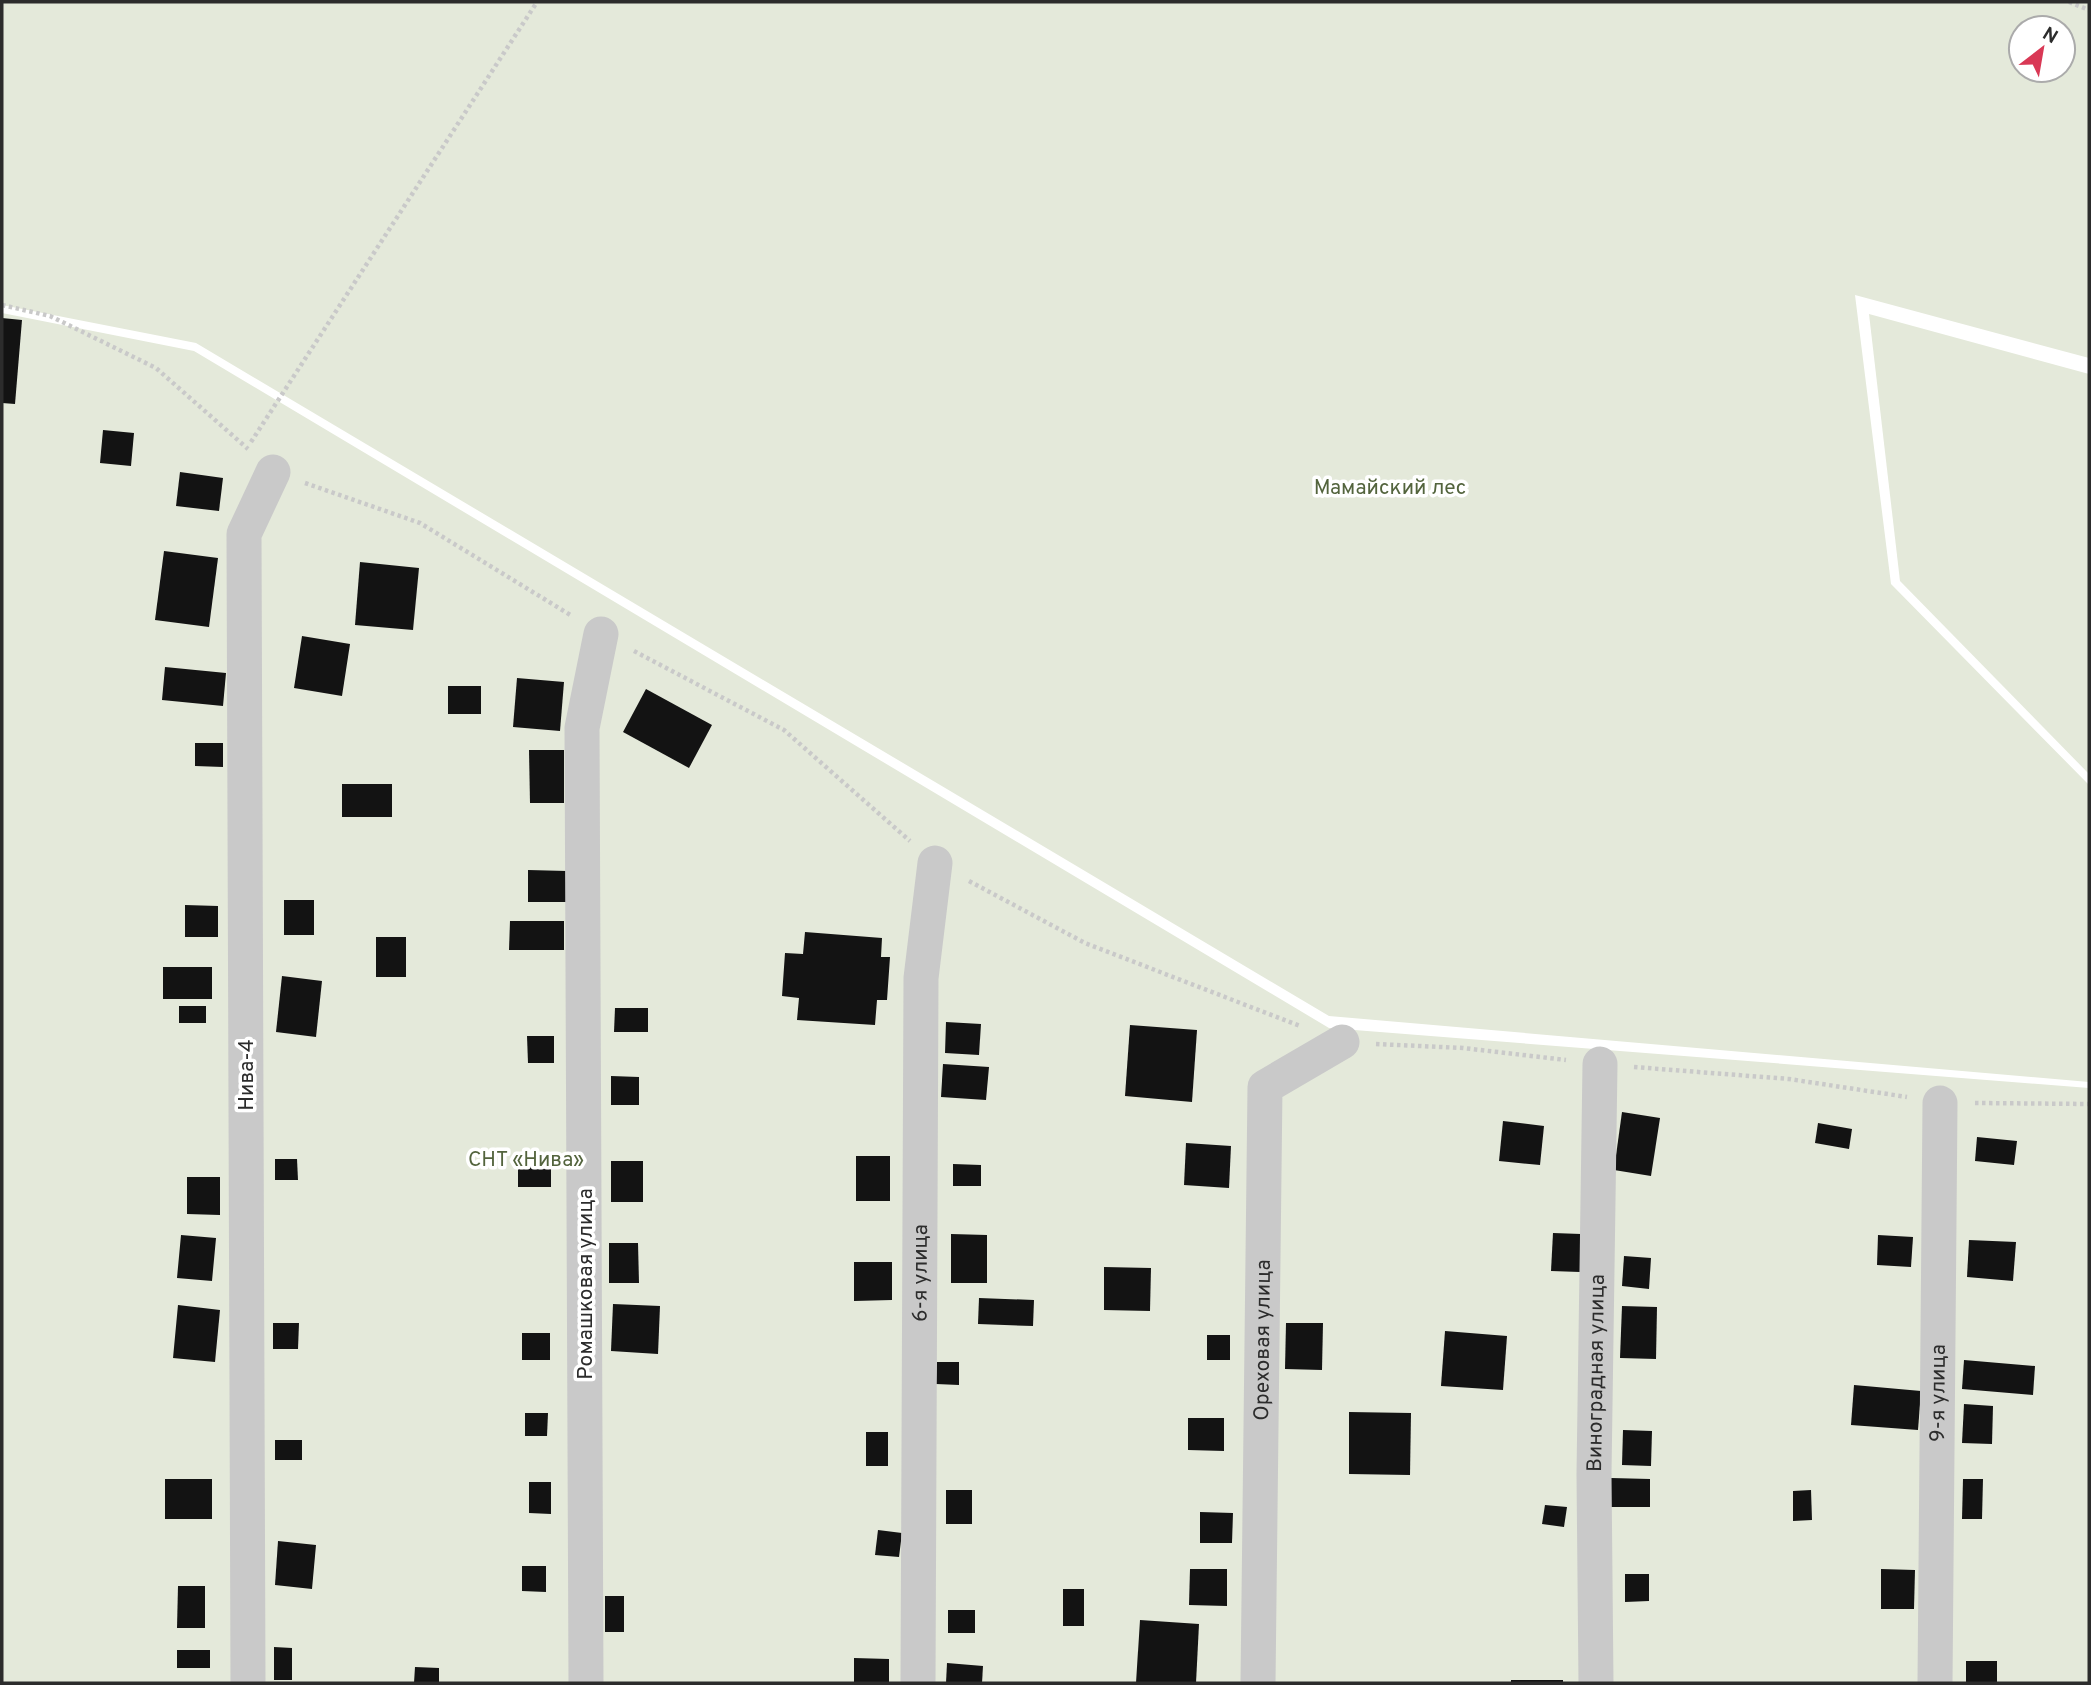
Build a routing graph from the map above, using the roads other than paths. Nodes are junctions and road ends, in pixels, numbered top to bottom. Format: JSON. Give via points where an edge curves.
{"nodes":[{"id":1,"x":273,"y":472,"type":"road end"},
{"id":2,"x":601,"y":634,"type":"road end"},
{"id":3,"x":935,"y":863,"type":"road end"},
{"id":4,"x":1342,"y":1042,"type":"road end"},
{"id":5,"x":1600,"y":1064,"type":"road end"},
{"id":6,"x":1940,"y":1103,"type":"road end"},
{"id":7,"x":248,"y":1683,"type":"edge"},
{"id":8,"x":586,"y":1683,"type":"edge"},
{"id":9,"x":918,"y":1683,"type":"edge"},
{"id":10,"x":1258,"y":1683,"type":"edge"},
{"id":11,"x":1596,"y":1683,"type":"edge"},
{"id":12,"x":1936,"y":1683,"type":"edge"}],
"edges":[{"from":1,"to":7,"type":"street","name":"Нива-4","via":[[244,534]]},
{"from":2,"to":8,"type":"street","name":"Ромашковая улица","via":[[582,728]]},
{"from":3,"to":9,"type":"street","name":"6-я улица","via":[[921,978]]},
{"from":4,"to":10,"type":"street","name":"Ореховая улица","via":[[1265,1087]]},
{"from":5,"to":11,"type":"street","name":"Виноградная улица"},
{"from":6,"to":12,"type":"street","name":"9-я улица"}]}
